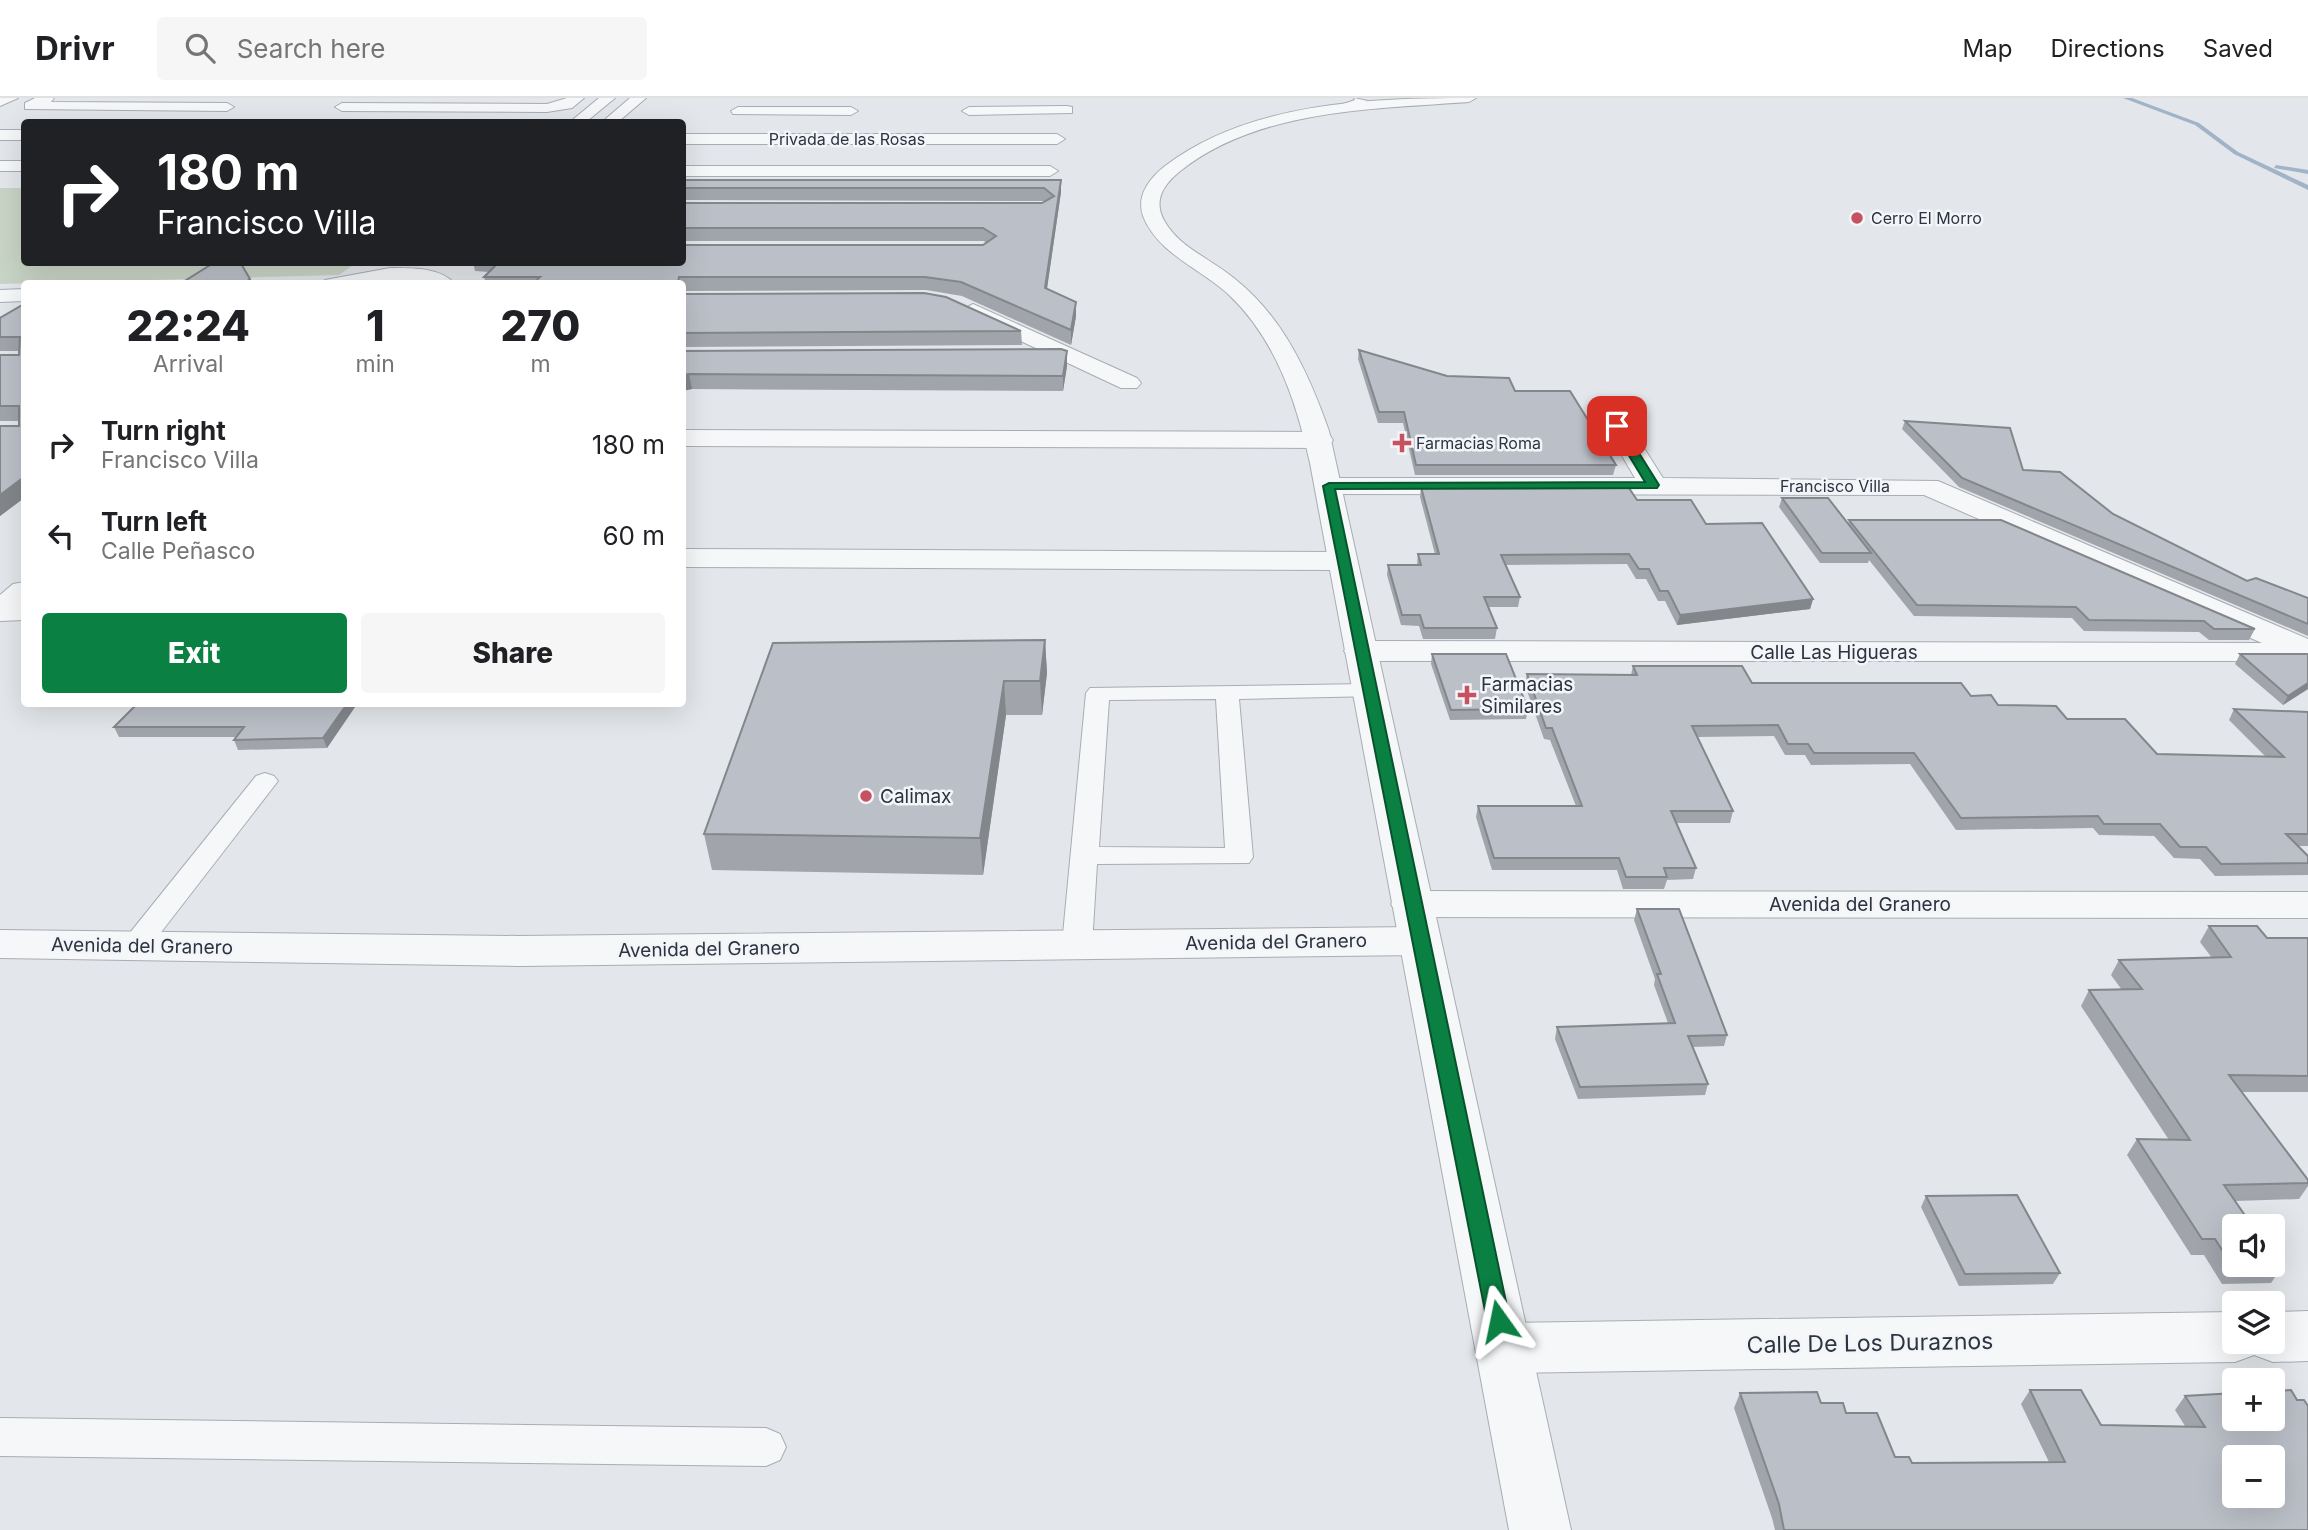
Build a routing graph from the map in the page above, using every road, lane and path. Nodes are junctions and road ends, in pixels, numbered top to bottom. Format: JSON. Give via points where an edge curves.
{"nodes":[{"id":1,"x":11,"y":98,"type":"edge"},
{"id":2,"x":47,"y":98,"type":"edge"},
{"id":3,"x":246,"y":98,"type":"edge"},
{"id":4,"x":359,"y":98,"type":"edge"},
{"id":5,"x":577,"y":98,"type":"edge"},
{"id":6,"x":608,"y":98,"type":"edge"},
{"id":7,"x":639,"y":98,"type":"edge"},
{"id":8,"x":750,"y":98,"type":"edge"},
{"id":9,"x":1009,"y":98,"type":"edge"},
{"id":10,"x":1359,"y":98,"type":"edge"},
{"id":11,"x":1469,"y":98,"type":"edge"},
{"id":12,"x":1038,"y":101,"type":"dead end"},
{"id":13,"x":0,"y":102,"type":"edge"},
{"id":14,"x":227,"y":107,"type":"junction"},
{"id":15,"x":342,"y":107,"type":"junction"},
{"id":16,"x":970,"y":109,"type":"edge"},
{"id":17,"x":852,"y":110,"type":"edge"},
{"id":18,"x":1067,"y":110,"type":"dead end"},
{"id":19,"x":1323,"y":113,"type":"junction"},
{"id":20,"x":208,"y":116,"type":"dead end"},
{"id":21,"x":324,"y":116,"type":"dead end"},
{"id":22,"x":581,"y":119,"type":"edge"},
{"id":23,"x":613,"y":119,"type":"edge"},
{"id":24,"x":0,"y":135,"type":"edge"},
{"id":25,"x":21,"y":135,"type":"edge"},
{"id":26,"x":686,"y":139,"type":"edge"},
{"id":27,"x":1011,"y":139,"type":"junction"},
{"id":28,"x":1057,"y":139,"type":"dead end"},
{"id":29,"x":0,"y":166,"type":"edge"},
{"id":30,"x":21,"y":166,"type":"edge"},
{"id":31,"x":686,"y":171,"type":"edge"},
{"id":32,"x":1003,"y":171,"type":"junction"},
{"id":33,"x":1050,"y":171,"type":"dead end"},
{"id":34,"x":388,"y":269,"type":"edge"},
{"id":35,"x":429,"y":269,"type":"edge"},
{"id":36,"x":347,"y":280,"type":"edge"},
{"id":37,"x":21,"y":295,"type":"edge"},
{"id":38,"x":0,"y":296,"type":"edge"},
{"id":39,"x":953,"y":303,"type":"edge"},
{"id":40,"x":1066,"y":355,"type":"junction"},
{"id":41,"x":1011,"y":356,"type":"edge"},
{"id":42,"x":1129,"y":383,"type":"dead end"},
{"id":43,"x":1605,"y":406,"type":"dead end"},
{"id":44,"x":686,"y":438,"type":"edge"},
{"id":45,"x":1320,"y":440,"type":"junction"},
{"id":46,"x":1653,"y":485,"type":"junction"},
{"id":47,"x":1329,"y":486,"type":"junction"},
{"id":48,"x":686,"y":558,"type":"edge"},
{"id":49,"x":1342,"y":561,"type":"junction"},
{"id":50,"x":21,"y":594,"type":"edge"},
{"id":51,"x":0,"y":612,"type":"edge"},
{"id":52,"x":21,"y":614,"type":"edge"},
{"id":53,"x":2308,"y":652,"type":"edge"},
{"id":54,"x":1365,"y":671,"type":"junction"},
{"id":55,"x":1227,"y":694,"type":"junction"},
{"id":56,"x":265,"y":781,"type":"dead end"},
{"id":57,"x":1084,"y":855,"type":"junction"},
{"id":58,"x":2308,"y":905,"type":"edge"},
{"id":59,"x":1416,"y":922,"type":"junction"},
{"id":60,"x":0,"y":944,"type":"edge"},
{"id":61,"x":1077,"y":945,"type":"junction"},
{"id":62,"x":135,"y":946,"type":"junction"},
{"id":63,"x":2308,"y":1336,"type":"edge"},
{"id":64,"x":2285,"y":1337,"type":"edge"},
{"id":65,"x":2222,"y":1338,"type":"edge"},
{"id":66,"x":1504,"y":1348,"type":"junction"},
{"id":67,"x":0,"y":1437,"type":"edge"},
{"id":68,"x":766,"y":1447,"type":"dead end"},
{"id":69,"x":1540,"y":1530,"type":"edge"}],
"edges":[{"from":1,"to":13,"type":"street"},
{"from":2,"to":14,"type":"street","via":[[30,106]]},
{"from":3,"to":14,"type":"street"},
{"from":4,"to":15,"type":"street"},
{"from":5,"to":15,"type":"street","via":[[547,108]]},
{"from":6,"to":22,"type":"street"},
{"from":7,"to":23,"type":"street"},
{"from":8,"to":17,"type":"street","via":[[732,116]]},
{"from":9,"to":12,"type":"street"},
{"from":10,"to":19,"type":"lane","via":[[1363,102]]},
{"from":11,"to":19,"type":"street"},
{"from":14,"to":20,"type":"street"},
{"from":15,"to":21,"type":"street"},
{"from":16,"to":18,"type":"street"},
{"from":19,"to":45,"type":"street","via":[[1240,133],[1202,148],[1157,183],[1150,201],[1157,223],[1178,249],[1226,281],[1258,313],[1283,351]]},
{"from":24,"to":25,"type":"street"},
{"from":26,"to":27,"type":"street","name":"Privada de las Rosas"},
{"from":27,"to":28,"type":"street","name":"Privada de las Rosas"},
{"from":27,"to":32,"type":"street"},
{"from":29,"to":30,"type":"street"},
{"from":31,"to":32,"type":"street","name":"Privada de las Rosas"},
{"from":32,"to":33,"type":"street","name":"Privada de las Rosas"},
{"from":34,"to":35,"type":"street"},
{"from":34,"to":36,"type":"street"},
{"from":37,"to":38,"type":"street"},
{"from":39,"to":40,"type":"street"},
{"from":40,"to":41,"type":"street"},
{"from":40,"to":42,"type":"street"},
{"from":43,"to":46,"type":"street"},
{"from":44,"to":45,"type":"street"},
{"from":45,"to":47,"type":"street"},
{"from":46,"to":47,"type":"street","name":"Francisco Villa"},
{"from":46,"to":53,"type":"street","name":"Francisco Villa","via":[[1928,487]]},
{"from":47,"to":49,"type":"street"},
{"from":48,"to":49,"type":"street"},
{"from":49,"to":54,"type":"street"},
{"from":50,"to":51,"type":"street"},
{"from":51,"to":52,"type":"lane"},
{"from":53,"to":54,"type":"street","name":"Calle Las Higueras"},
{"from":54,"to":55,"type":"lane"},
{"from":54,"to":59,"type":"street"},
{"from":55,"to":57,"type":"lane","via":[[1098,693]]},
{"from":55,"to":57,"type":"lane","via":[[1239,857]]},
{"from":56,"to":62,"type":"lane"},
{"from":57,"to":61,"type":"lane"},
{"from":58,"to":59,"type":"street","name":"Avenida del Granero"},
{"from":59,"to":61,"type":"street","name":"Avenida del Granero"},
{"from":59,"to":66,"type":"street"},
{"from":60,"to":62,"type":"street","name":"Avenida del Granero"},
{"from":61,"to":62,"type":"street","name":"Avenida del Granero","via":[[519,951]]},
{"from":63,"to":64,"type":"street"},
{"from":65,"to":66,"type":"street","name":"Calle De Los Duraznos"},
{"from":66,"to":69,"type":"street"},
{"from":67,"to":68,"type":"lane"}]}
